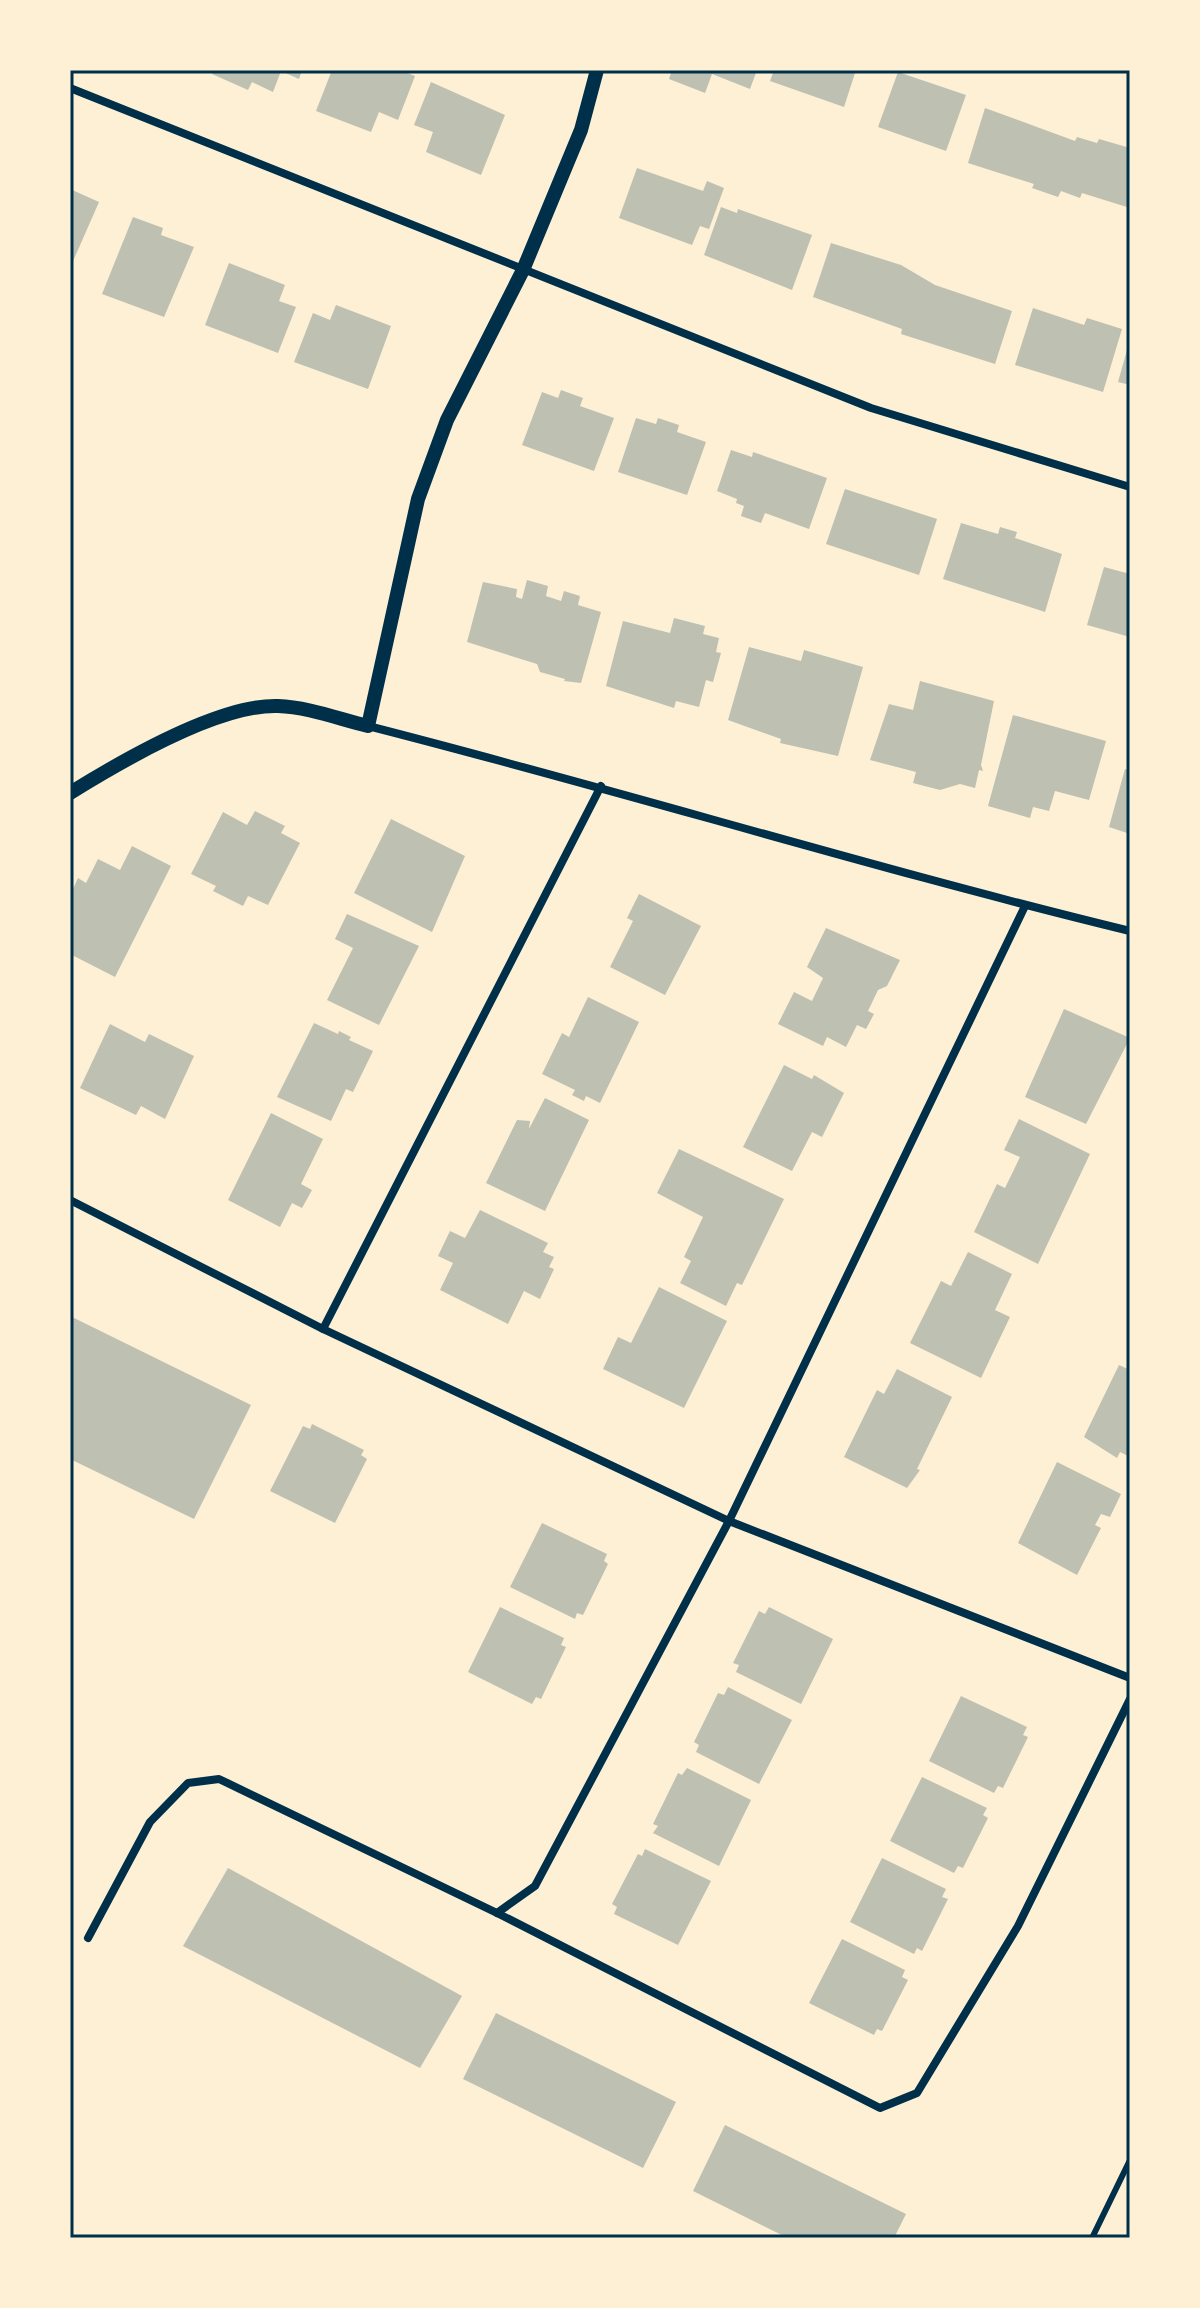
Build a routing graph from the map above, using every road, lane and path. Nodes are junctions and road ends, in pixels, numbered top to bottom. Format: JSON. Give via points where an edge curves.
{"nodes":[{"id":1,"x":597,"y":70,"type":"edge"},
{"id":2,"x":70,"y":88,"type":"edge"},
{"id":3,"x":523,"y":270,"type":"junction"},
{"id":4,"x":1130,"y":487,"type":"edge"},
{"id":5,"x":368,"y":726,"type":"junction"},
{"id":6,"x":601,"y":786,"type":"junction"},
{"id":7,"x":70,"y":793,"type":"edge"},
{"id":8,"x":1025,"y":906,"type":"junction"},
{"id":9,"x":1130,"y":931,"type":"edge"},
{"id":10,"x":70,"y":1200,"type":"edge"},
{"id":11,"x":323,"y":1329,"type":"junction"},
{"id":12,"x":729,"y":1521,"type":"junction"},
{"id":13,"x":1130,"y":1678,"type":"edge"},
{"id":14,"x":1130,"y":1699,"type":"edge"},
{"id":15,"x":497,"y":1913,"type":"junction"},
{"id":16,"x":88,"y":1938,"type":"dead end"},
{"id":17,"x":1130,"y":2160,"type":"edge"},
{"id":18,"x":1092,"y":2238,"type":"edge"}],
"edges":[{"from":1,"to":3,"type":"street","via":[[581,130]]},
{"from":2,"to":3,"type":"street"},
{"from":3,"to":4,"type":"street","via":[[871,408]]},
{"from":3,"to":5,"type":"street","via":[[447,420],[418,499]]},
{"from":5,"to":6,"type":"street"},
{"from":5,"to":7,"type":"street","via":[[278,706],[242,709]]},
{"from":6,"to":8,"type":"street"},
{"from":6,"to":11,"type":"street"},
{"from":8,"to":9,"type":"street"},
{"from":8,"to":12,"type":"street"},
{"from":10,"to":11,"type":"street"},
{"from":11,"to":12,"type":"street"},
{"from":12,"to":13,"type":"street"},
{"from":12,"to":15,"type":"street","via":[[535,1886]]},
{"from":14,"to":15,"type":"street","via":[[1018,1926],[917,2093],[880,2108]]},
{"from":15,"to":16,"type":"street","via":[[219,1779],[188,1783],[150,1822]]},
{"from":17,"to":18,"type":"lane"}]}
